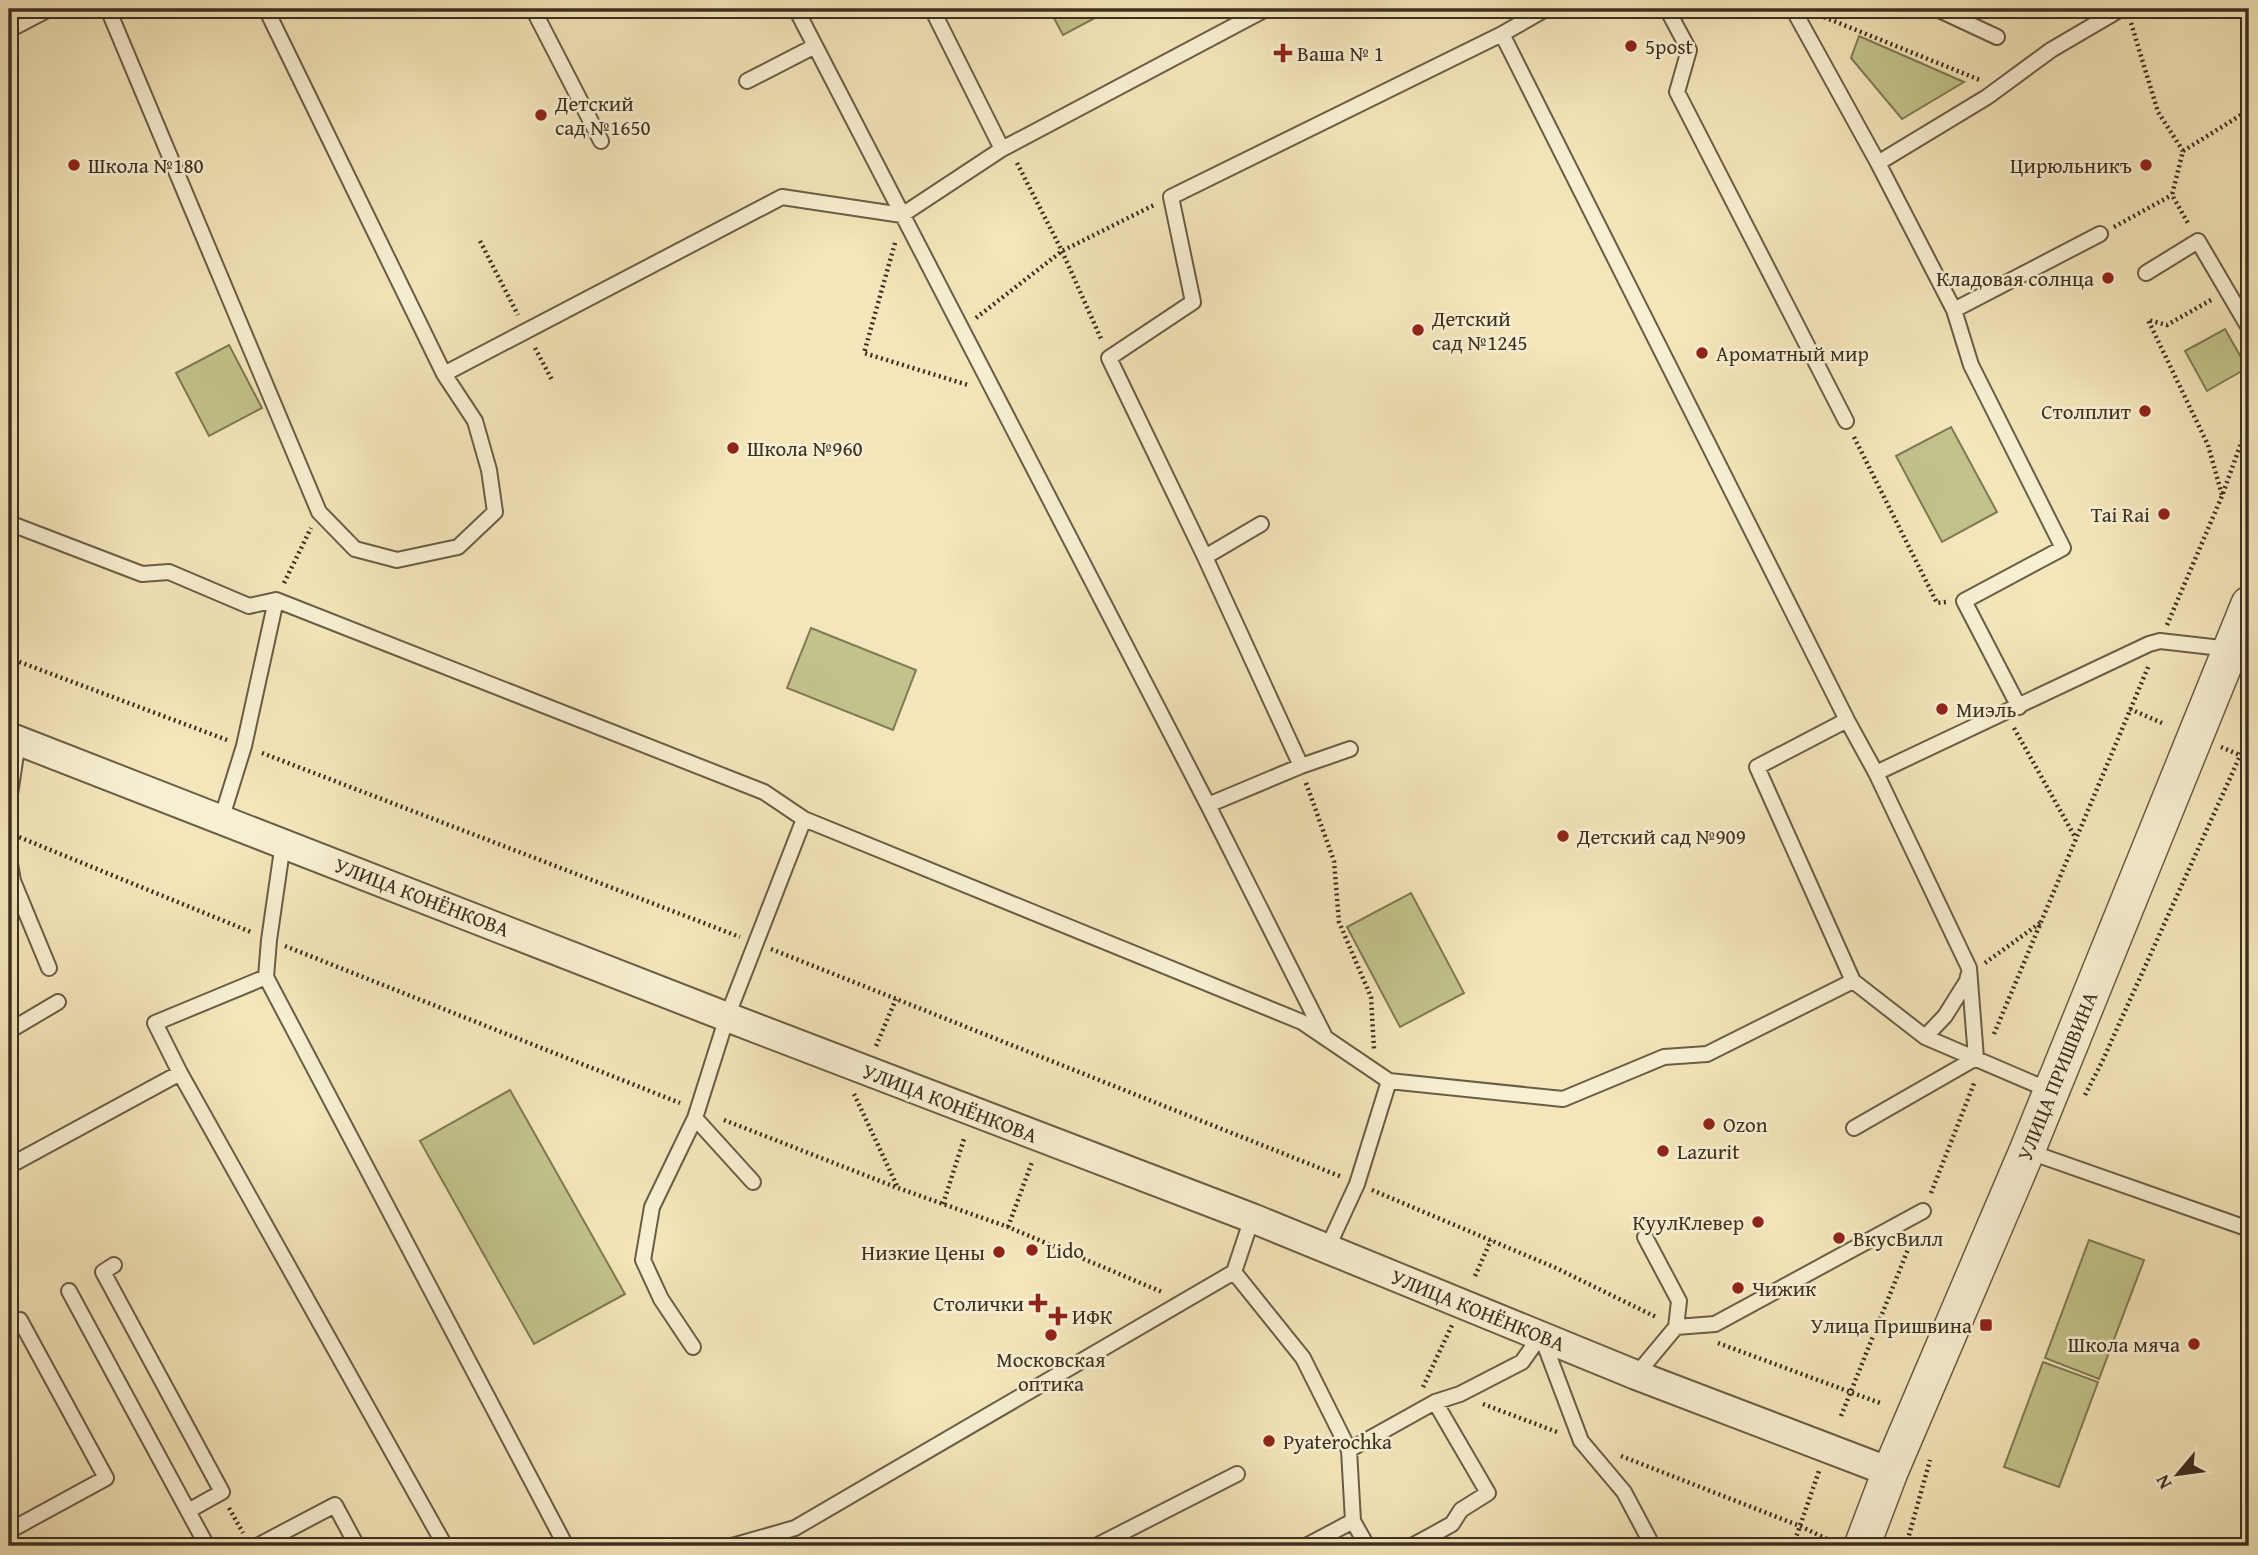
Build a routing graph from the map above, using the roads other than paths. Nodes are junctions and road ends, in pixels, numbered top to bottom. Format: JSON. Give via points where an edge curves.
{"nodes":[{"id":1,"x":49,"y":9,"type":"edge"},
{"id":2,"x":108,"y":9,"type":"edge"},
{"id":3,"x":266,"y":9,"type":"edge"},
{"id":4,"x":533,"y":9,"type":"edge"},
{"id":5,"x":796,"y":9,"type":"edge"},
{"id":6,"x":932,"y":9,"type":"edge"},
{"id":7,"x":1266,"y":9,"type":"edge"},
{"id":8,"x":1546,"y":9,"type":"edge"},
{"id":9,"x":1667,"y":9,"type":"edge"},
{"id":10,"x":1793,"y":9,"type":"edge"},
{"id":11,"x":1937,"y":9,"type":"edge"},
{"id":12,"x":2125,"y":14,"type":"edge"},
{"id":13,"x":9,"y":30,"type":"edge"},
{"id":14,"x":1502,"y":34,"type":"junction"},
{"id":15,"x":1997,"y":37,"type":"dead end"},
{"id":16,"x":815,"y":46,"type":"junction"},
{"id":17,"x":747,"y":82,"type":"dead end"},
{"id":18,"x":601,"y":141,"type":"dead end"},
{"id":19,"x":1002,"y":149,"type":"junction"},
{"id":20,"x":1878,"y":163,"type":"junction"},
{"id":21,"x":902,"y":215,"type":"junction"},
{"id":22,"x":2100,"y":234,"type":"road end"},
{"id":23,"x":2146,"y":273,"type":"dead end"},
{"id":24,"x":1954,"y":310,"type":"junction"},
{"id":25,"x":2249,"y":328,"type":"edge"},
{"id":26,"x":444,"y":374,"type":"junction"},
{"id":27,"x":1846,"y":421,"type":"road end"},
{"id":28,"x":9,"y":523,"type":"edge"},
{"id":29,"x":1261,"y":524,"type":"dead end"},
{"id":30,"x":1205,"y":557,"type":"junction"},
{"id":31,"x":276,"y":600,"type":"junction"},
{"id":32,"x":2249,"y":604,"type":"edge"},
{"id":33,"x":2231,"y":649,"type":"junction"},
{"id":34,"x":2012,"y":710,"type":"junction"},
{"id":35,"x":1847,"y":720,"type":"junction"},
{"id":36,"x":14,"y":739,"type":"edge"},
{"id":37,"x":1350,"y":749,"type":"dead end"},
{"id":38,"x":1301,"y":766,"type":"junction"},
{"id":39,"x":1876,"y":773,"type":"junction"},
{"id":40,"x":9,"y":801,"type":"edge"},
{"id":41,"x":1208,"y":805,"type":"junction"},
{"id":42,"x":804,"y":819,"type":"junction"},
{"id":43,"x":221,"y":820,"type":"junction"},
{"id":44,"x":283,"y":844,"type":"junction"},
{"id":45,"x":9,"y":858,"type":"edge"},
{"id":46,"x":49,"y":968,"type":"dead end"},
{"id":47,"x":1969,"y":972,"type":"junction"},
{"id":48,"x":265,"y":977,"type":"junction"},
{"id":49,"x":1853,"y":981,"type":"junction"},
{"id":50,"x":58,"y":1002,"type":"dead end"},
{"id":51,"x":727,"y":1017,"type":"junction"},
{"id":52,"x":9,"y":1031,"type":"edge"},
{"id":53,"x":1325,"y":1036,"type":"junction"},
{"id":54,"x":1925,"y":1037,"type":"junction"},
{"id":55,"x":1979,"y":1060,"type":"junction"},
{"id":56,"x":180,"y":1073,"type":"junction"},
{"id":57,"x":1389,"y":1081,"type":"junction"},
{"id":58,"x":2067,"y":1095,"type":"junction"},
{"id":59,"x":697,"y":1114,"type":"junction"},
{"id":60,"x":1854,"y":1128,"type":"dead end"},
{"id":61,"x":2027,"y":1151,"type":"junction"},
{"id":62,"x":9,"y":1166,"type":"edge"},
{"id":63,"x":753,"y":1182,"type":"dead end"},
{"id":64,"x":1923,"y":1211,"type":"dead end"},
{"id":65,"x":1252,"y":1218,"type":"junction"},
{"id":66,"x":2249,"y":1230,"type":"edge"},
{"id":67,"x":1645,"y":1237,"type":"dead end"},
{"id":68,"x":1327,"y":1249,"type":"junction"},
{"id":69,"x":114,"y":1265,"type":"dead end"},
{"id":70,"x":1234,"y":1272,"type":"junction"},
{"id":71,"x":69,"y":1291,"type":"dead end"},
{"id":72,"x":9,"y":1326,"type":"edge"},
{"id":73,"x":1676,"y":1327,"type":"junction"},
{"id":74,"x":1541,"y":1335,"type":"junction"},
{"id":75,"x":693,"y":1347,"type":"dead end"},
{"id":76,"x":1636,"y":1375,"type":"junction"},
{"id":77,"x":1435,"y":1402,"type":"junction"},
{"id":78,"x":1349,"y":1450,"type":"junction"},
{"id":79,"x":1890,"y":1472,"type":"junction"},
{"id":80,"x":1237,"y":1474,"type":"dead end"},
{"id":81,"x":188,"y":1511,"type":"junction"},
{"id":82,"x":1353,"y":1521,"type":"junction"},
{"id":83,"x":9,"y":1531,"type":"edge"},
{"id":84,"x":1649,"y":1539,"type":"dead end"},
{"id":85,"x":1860,"y":1543,"type":"edge"},
{"id":86,"x":207,"y":1546,"type":"edge"},
{"id":87,"x":257,"y":1546,"type":"edge"},
{"id":88,"x":357,"y":1546,"type":"edge"},
{"id":89,"x":444,"y":1546,"type":"edge"},
{"id":90,"x":566,"y":1546,"type":"edge"},
{"id":91,"x":732,"y":1546,"type":"edge"},
{"id":92,"x":1096,"y":1546,"type":"edge"},
{"id":93,"x":1306,"y":1546,"type":"edge"},
{"id":94,"x":1367,"y":1546,"type":"edge"},
{"id":95,"x":1412,"y":1546,"type":"edge"}],
"edges":[{"from":1,"to":13,"type":"lane"},
{"from":2,"to":26,"type":"lane","via":[[319,512],[355,549],[397,559],[458,547],[495,512],[475,421]]},
{"from":3,"to":26,"type":"lane"},
{"from":4,"to":18,"type":"lane"},
{"from":5,"to":16,"type":"lane"},
{"from":6,"to":19,"type":"lane"},
{"from":7,"to":19,"type":"lane"},
{"from":8,"to":14,"type":"lane"},
{"from":9,"to":27,"type":"lane","via":[[1689,50],[1677,92]]},
{"from":10,"to":20,"type":"lane"},
{"from":11,"to":15,"type":"lane"},
{"from":12,"to":20,"type":"lane","via":[[2051,50],[2000,88]]},
{"from":14,"to":30,"type":"lane","via":[[1171,197],[1193,302],[1109,358]]},
{"from":14,"to":35,"type":"lane"},
{"from":16,"to":17,"type":"lane"},
{"from":16,"to":21,"type":"lane"},
{"from":19,"to":21,"type":"lane"},
{"from":20,"to":24,"type":"lane"},
{"from":21,"to":26,"type":"lane","via":[[782,197]]},
{"from":21,"to":41,"type":"lane"},
{"from":22,"to":24,"type":"lane"},
{"from":23,"to":25,"type":"lane","via":[[2198,241]]},
{"from":24,"to":34,"type":"lane","via":[[1970,365],[2063,548],[1964,601]]},
{"from":28,"to":31,"type":"lane","via":[[142,575],[169,572],[249,606]]},
{"from":29,"to":30,"type":"lane"},
{"from":30,"to":38,"type":"lane"},
{"from":31,"to":42,"type":"lane","via":[[764,792]]},
{"from":31,"to":43,"type":"lane","via":[[244,746]]},
{"from":32,"to":33,"type":"street","name":"УЛИЦА ПРИШВИНА"},
{"from":33,"to":34,"type":"lane","via":[[2160,641]]},
{"from":33,"to":58,"type":"street","name":"УЛИЦА ПРИШВИНА"},
{"from":34,"to":39,"type":"lane"},
{"from":35,"to":39,"type":"lane"},
{"from":35,"to":49,"type":"lane","via":[[1757,767]]},
{"from":36,"to":40,"type":"lane"},
{"from":36,"to":43,"type":"street","name":"УЛИЦА КОНЁНКОВА"},
{"from":37,"to":38,"type":"lane"},
{"from":38,"to":41,"type":"lane"},
{"from":39,"to":47,"type":"lane"},
{"from":41,"to":53,"type":"lane"},
{"from":42,"to":51,"type":"lane"},
{"from":42,"to":53,"type":"lane","via":[[1302,1022]]},
{"from":43,"to":44,"type":"street","name":"УЛИЦА КОНЁНКОВА"},
{"from":44,"to":48,"type":"lane"},
{"from":44,"to":51,"type":"street","name":"УЛИЦА КОНЁНКОВА"},
{"from":45,"to":46,"type":"lane","via":[[13,881]]},
{"from":47,"to":54,"type":"lane","via":[[1945,1016]]},
{"from":47,"to":55,"type":"lane"},
{"from":48,"to":56,"type":"lane","via":[[155,1023]]},
{"from":48,"to":90,"type":"lane"},
{"from":49,"to":54,"type":"lane"},
{"from":49,"to":57,"type":"lane","via":[[1707,1054],[1664,1057],[1563,1099]]},
{"from":50,"to":52,"type":"lane"},
{"from":51,"to":59,"type":"lane"},
{"from":51,"to":65,"type":"street","name":"УЛИЦА КОНЁНКОВА"},
{"from":53,"to":57,"type":"lane"},
{"from":54,"to":55,"type":"lane"},
{"from":55,"to":58,"type":"lane"},
{"from":55,"to":60,"type":"lane"},
{"from":56,"to":62,"type":"lane"},
{"from":56,"to":89,"type":"lane"},
{"from":57,"to":68,"type":"lane","via":[[1357,1184]]},
{"from":58,"to":61,"type":"street","name":"УЛИЦА ПРИШВИНА"},
{"from":59,"to":63,"type":"lane"},
{"from":59,"to":75,"type":"lane","via":[[652,1207],[643,1260]]},
{"from":61,"to":66,"type":"lane"},
{"from":61,"to":79,"type":"street","name":"УЛИЦА ПРИШВИНА"},
{"from":64,"to":73,"type":"lane","via":[[1715,1324]]},
{"from":65,"to":68,"type":"street","name":"УЛИЦА КОНЁНКОВА"},
{"from":65,"to":70,"type":"lane"},
{"from":67,"to":73,"type":"lane","via":[[1679,1301]]},
{"from":68,"to":74,"type":"street","name":"УЛИЦА КОНЁНКОВА"},
{"from":69,"to":81,"type":"lane","via":[[103,1272],[222,1492]]},
{"from":70,"to":78,"type":"lane","via":[[1303,1358]]},
{"from":70,"to":91,"type":"lane","via":[[795,1528]]},
{"from":71,"to":81,"type":"lane"},
{"from":72,"to":83,"type":"lane","via":[[20,1320],[106,1478]]},
{"from":73,"to":76,"type":"lane"},
{"from":74,"to":76,"type":"street","name":"УЛИЦА КОНЁНКОВА"},
{"from":74,"to":77,"type":"lane","via":[[1522,1362]]},
{"from":74,"to":84,"type":"lane","via":[[1581,1441],[1624,1492]]},
{"from":76,"to":79,"type":"street","name":"УЛИЦА КОНЁНКОВА"},
{"from":77,"to":78,"type":"lane"},
{"from":77,"to":95,"type":"lane","via":[[1488,1493],[1461,1510],[1452,1524]]},
{"from":78,"to":82,"type":"lane"},
{"from":79,"to":85,"type":"street","name":"УЛИЦА ПРИШВИНА"},
{"from":80,"to":92,"type":"lane"},
{"from":81,"to":86,"type":"lane"},
{"from":82,"to":93,"type":"lane"},
{"from":82,"to":94,"type":"lane"},
{"from":87,"to":88,"type":"lane","via":[[335,1505]]}]}
